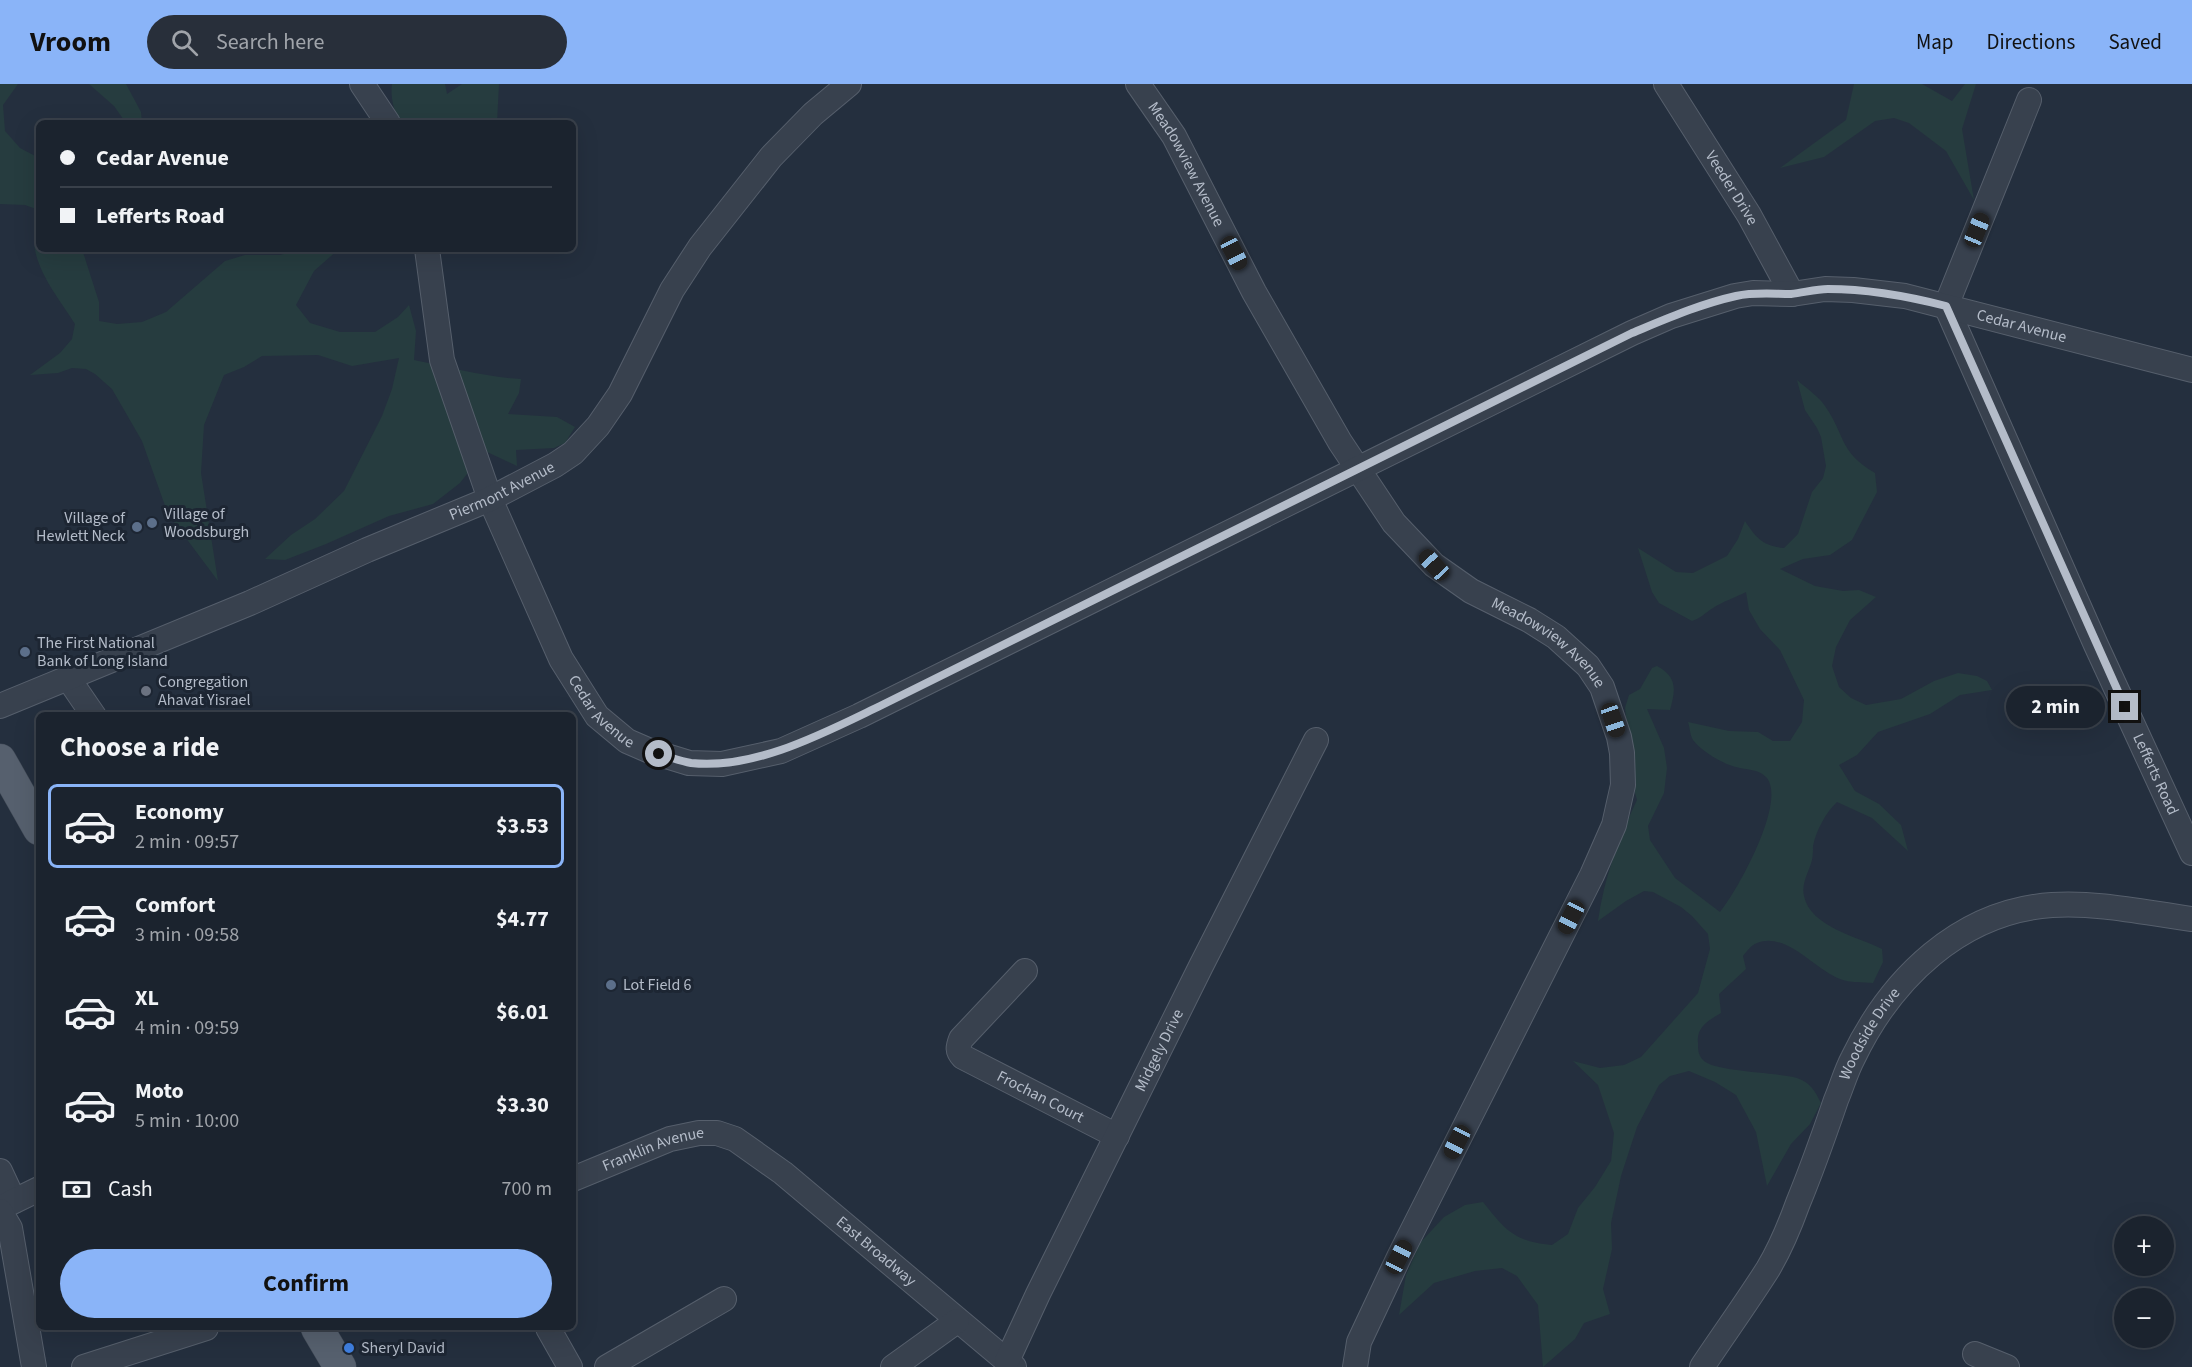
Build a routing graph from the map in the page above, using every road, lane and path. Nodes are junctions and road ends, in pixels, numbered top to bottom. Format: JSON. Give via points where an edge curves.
{"nodes":[{"id":1,"x":362,"y":84,"type":"edge"},
{"id":2,"x":849,"y":84,"type":"edge"},
{"id":3,"x":1138,"y":84,"type":"edge"},
{"id":4,"x":1666,"y":84,"type":"edge"},
{"id":5,"x":2029,"y":100,"type":"dead end"},
{"id":6,"x":386,"y":120,"type":"edge"},
{"id":7,"x":427,"y":252,"type":"edge"},
{"id":8,"x":1792,"y":294,"type":"junction"},
{"id":9,"x":1946,"y":306,"type":"junction"},
{"id":10,"x":2192,"y":370,"type":"edge"},
{"id":11,"x":1358,"y":469,"type":"junction"},
{"id":12,"x":490,"y":499,"type":"junction"},
{"id":13,"x":68,"y":678,"type":"junction"},
{"id":14,"x":0,"y":706,"type":"edge"},
{"id":15,"x":91,"y":712,"type":"edge"},
{"id":16,"x":1316,"y":740,"type":"dead end"},
{"id":17,"x":0,"y":760,"type":"edge"},
{"id":18,"x":36,"y":824,"type":"edge"},
{"id":19,"x":2192,"y":853,"type":"edge"},
{"id":20,"x":2192,"y":919,"type":"edge"},
{"id":21,"x":1025,"y":971,"type":"dead end"},
{"id":22,"x":1117,"y":1136,"type":"junction"},
{"id":23,"x":735,"y":1139,"type":"joint"},
{"id":24,"x":0,"y":1171,"type":"edge"},
{"id":25,"x":576,"y":1178,"type":"edge"},
{"id":26,"x":36,"y":1191,"type":"edge"},
{"id":27,"x":5,"y":1207,"type":"edge"},
{"id":28,"x":724,"y":1299,"type":"dead end"},
{"id":29,"x":957,"y":1321,"type":"junction"},
{"id":30,"x":200,"y":1330,"type":"edge"},
{"id":31,"x":318,"y":1330,"type":"edge"},
{"id":32,"x":549,"y":1330,"type":"edge"},
{"id":33,"x":1975,"y":1354,"type":"dead end"},
{"id":34,"x":1010,"y":1364,"type":"edge"},
{"id":35,"x":34,"y":1367,"type":"edge"},
{"id":36,"x":84,"y":1367,"type":"edge"},
{"id":37,"x":340,"y":1367,"type":"edge"},
{"id":38,"x":570,"y":1367,"type":"edge"},
{"id":39,"x":607,"y":1367,"type":"edge"},
{"id":40,"x":893,"y":1367,"type":"edge"},
{"id":41,"x":1355,"y":1367,"type":"edge"},
{"id":42,"x":1702,"y":1367,"type":"edge"},
{"id":43,"x":2007,"y":1367,"type":"edge"}],
"edges":[{"from":1,"to":6,"type":"street"},
{"from":2,"to":12,"type":"street","name":"Piermont Avenue","via":[[771,157],[700,247],[672,291],[620,394],[598,426],[573,453]]},
{"from":3,"to":11,"type":"street","name":"Meadowview Avenue","via":[[1174,136],[1254,292]]},
{"from":4,"to":8,"type":"street","name":"Veeder Drive","via":[[1749,215]]},
{"from":5,"to":9,"type":"street"},
{"from":7,"to":12,"type":"street","name":"Cedar Avenue","via":[[442,360]]},
{"from":8,"to":9,"type":"street","name":"Cedar Avenue","via":[[1853,290]]},
{"from":8,"to":11,"type":"street","name":"Cedar Avenue","via":[[1735,296],[1671,316]]},
{"from":9,"to":10,"type":"street","name":"Cedar Avenue"},
{"from":9,"to":19,"type":"street","name":"Lefferts Road"},
{"from":11,"to":12,"type":"street","name":"Cedar Avenue","via":[[859,716],[781,751],[722,764],[690,763],[650,752],[627,741],[597,716],[561,659]]},
{"from":11,"to":41,"type":"street","name":"Meadowview Avenue","via":[[1394,523],[1434,565],[1471,591],[1556,637],[1588,666],[1602,687],[1619,737],[1623,785],[1614,825],[1592,875],[1399,1257],[1359,1342]]},
{"from":12,"to":13,"type":"street","name":"Piermont Avenue"},
{"from":13,"to":14,"type":"street","name":"Piermont Avenue"},
{"from":13,"to":15,"type":"street"},
{"from":16,"to":22,"type":"street","name":"Midgely Drive"},
{"from":17,"to":18,"type":"main road"},
{"from":20,"to":42,"type":"street","name":"Woodside Drive","via":[[2097,905],[2034,907],[1990,920],[1928,957],[1902,981],[1874,1017],[1852,1060],[1798,1203],[1768,1267]]},
{"from":21,"to":22,"type":"street","name":"Frochan Court","via":[[961,1040],[958,1047],[963,1057]]},
{"from":22,"to":34,"type":"street","name":"Midgely Drive","via":[[1038,1294]]},
{"from":23,"to":25,"type":"street","name":"Franklin Avenue","via":[[699,1132],[670,1139]]},
{"from":23,"to":29,"type":"street","name":"East Broadway","via":[[809,1195]]},
{"from":24,"to":27,"type":"street"},
{"from":26,"to":27,"type":"street"},
{"from":27,"to":35,"type":"street"},
{"from":28,"to":39,"type":"street"},
{"from":29,"to":34,"type":"street","name":"East Broadway"},
{"from":29,"to":40,"type":"street"},
{"from":30,"to":36,"type":"street"},
{"from":31,"to":37,"type":"main road"},
{"from":32,"to":38,"type":"street"},
{"from":33,"to":43,"type":"street"}]}
